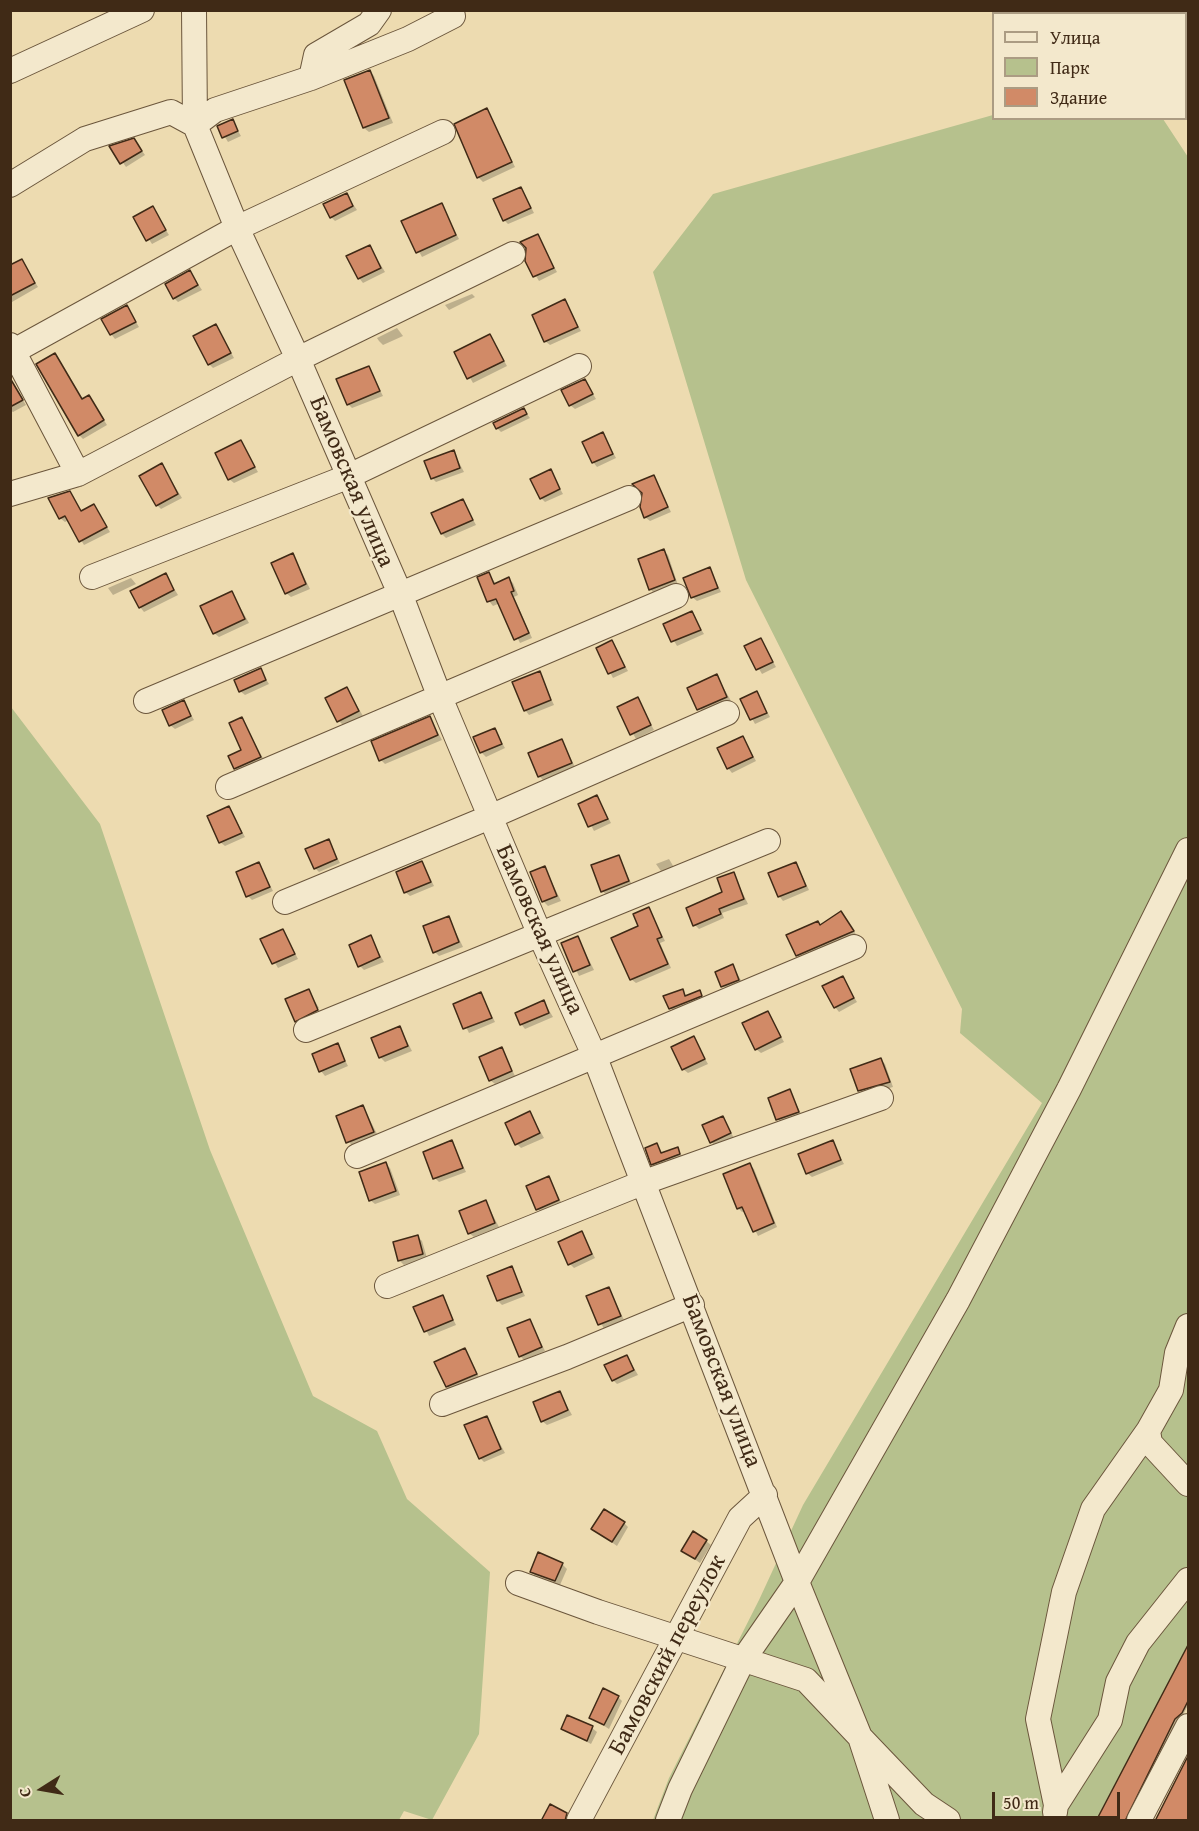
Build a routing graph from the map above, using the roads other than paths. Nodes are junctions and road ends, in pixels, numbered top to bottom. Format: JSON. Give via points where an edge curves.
{"nodes":[{"id":1,"x":142,"y":10,"type":"edge"},
{"id":2,"x":194,"y":10,"type":"edge"},
{"id":3,"x":379,"y":10,"type":"edge"},
{"id":4,"x":450,"y":10,"type":"edge"},
{"id":5,"x":10,"y":71,"type":"edge"},
{"id":6,"x":311,"y":78,"type":"junction"},
{"id":7,"x":195,"y":125,"type":"junction"},
{"id":8,"x":443,"y":132,"type":"dead end"},
{"id":9,"x":10,"y":185,"type":"edge"},
{"id":10,"x":237,"y":228,"type":"junction"},
{"id":11,"x":513,"y":254,"type":"dead end"},
{"id":12,"x":12,"y":348,"type":"edge"},
{"id":13,"x":298,"y":359,"type":"junction"},
{"id":14,"x":579,"y":366,"type":"dead end"},
{"id":15,"x":78,"y":474,"type":"junction"},
{"id":16,"x":347,"y":477,"type":"junction"},
{"id":17,"x":10,"y":494,"type":"edge"},
{"id":18,"x":628,"y":498,"type":"dead end"},
{"id":19,"x":92,"y":577,"type":"dead end"},
{"id":20,"x":401,"y":596,"type":"junction"},
{"id":21,"x":676,"y":596,"type":"dead end"},
{"id":22,"x":439,"y":695,"type":"junction"},
{"id":23,"x":146,"y":701,"type":"dead end"},
{"id":24,"x":727,"y":712,"type":"dead end"},
{"id":25,"x":228,"y":787,"type":"dead end"},
{"id":26,"x":490,"y":817,"type":"junction"},
{"id":27,"x":768,"y":841,"type":"dead end"},
{"id":28,"x":1188,"y":850,"type":"edge"},
{"id":29,"x":285,"y":902,"type":"dead end"},
{"id":30,"x":540,"y":935,"type":"junction"},
{"id":31,"x":854,"y":947,"type":"dead end"},
{"id":32,"x":306,"y":1030,"type":"dead end"},
{"id":33,"x":594,"y":1055,"type":"junction"},
{"id":34,"x":881,"y":1098,"type":"dead end"},
{"id":35,"x":357,"y":1156,"type":"dead end"},
{"id":36,"x":642,"y":1183,"type":"junction"},
{"id":37,"x":387,"y":1286,"type":"dead end"},
{"id":38,"x":692,"y":1305,"type":"junction"},
{"id":39,"x":1188,"y":1326,"type":"edge"},
{"id":40,"x":442,"y":1404,"type":"dead end"},
{"id":41,"x":1148,"y":1431,"type":"junction"},
{"id":42,"x":1188,"y":1484,"type":"edge"},
{"id":43,"x":765,"y":1495,"type":"junction"},
{"id":44,"x":1188,"y":1580,"type":"edge"},
{"id":45,"x":797,"y":1582,"type":"junction"},
{"id":46,"x":518,"y":1583,"type":"dead end"},
{"id":47,"x":676,"y":1638,"type":"junction"},
{"id":48,"x":743,"y":1660,"type":"junction"},
{"id":49,"x":1188,"y":1726,"type":"edge"},
{"id":50,"x":860,"y":1737,"type":"junction"},
{"id":51,"x":1055,"y":1813,"type":"edge"},
{"id":52,"x":579,"y":1821,"type":"edge"},
{"id":53,"x":668,"y":1821,"type":"edge"},
{"id":54,"x":887,"y":1821,"type":"edge"},
{"id":55,"x":948,"y":1821,"type":"edge"},
{"id":56,"x":1139,"y":1821,"type":"edge"}],
"edges":[{"from":1,"to":5,"type":"street"},
{"from":2,"to":7,"type":"street","name":"Бамовская улица"},
{"from":3,"to":6,"type":"street","via":[[369,24],[316,55]]},
{"from":4,"to":6,"type":"street","via":[[453,16],[408,39]]},
{"from":6,"to":7,"type":"street","via":[[215,110]]},
{"from":7,"to":9,"type":"street","via":[[171,112],[85,139]]},
{"from":7,"to":10,"type":"street","name":"Бамовская улица"},
{"from":8,"to":10,"type":"street"},
{"from":10,"to":12,"type":"street"},
{"from":10,"to":13,"type":"street","name":"Бамовская улица"},
{"from":11,"to":13,"type":"street"},
{"from":12,"to":15,"type":"street"},
{"from":13,"to":15,"type":"street"},
{"from":13,"to":16,"type":"street","name":"Бамовская улица"},
{"from":14,"to":16,"type":"street"},
{"from":15,"to":17,"type":"street"},
{"from":16,"to":19,"type":"street"},
{"from":16,"to":20,"type":"street","name":"Бамовская улица"},
{"from":18,"to":20,"type":"street"},
{"from":20,"to":22,"type":"street","name":"Бамовская улица"},
{"from":20,"to":23,"type":"street"},
{"from":21,"to":22,"type":"street"},
{"from":22,"to":25,"type":"street"},
{"from":22,"to":26,"type":"street","name":"Бамовская улица"},
{"from":24,"to":26,"type":"street"},
{"from":26,"to":29,"type":"street"},
{"from":26,"to":30,"type":"street","name":"Бамовская улица"},
{"from":27,"to":30,"type":"street"},
{"from":28,"to":45,"type":"street","via":[[958,1300]]},
{"from":30,"to":32,"type":"street"},
{"from":30,"to":33,"type":"street","name":"Бамовская улица"},
{"from":31,"to":33,"type":"street"},
{"from":33,"to":35,"type":"street"},
{"from":33,"to":36,"type":"street","name":"Бамовская улица"},
{"from":34,"to":36,"type":"street"},
{"from":36,"to":37,"type":"street"},
{"from":36,"to":38,"type":"street","name":"Бамовская улица"},
{"from":38,"to":40,"type":"street"},
{"from":38,"to":43,"type":"street","name":"Бамовская улица"},
{"from":39,"to":41,"type":"street","via":[[1177,1353],[1171,1390]]},
{"from":41,"to":42,"type":"street","via":[[1150,1443]]},
{"from":41,"to":51,"type":"street","via":[[1093,1509],[1064,1592],[1038,1719]]},
{"from":43,"to":45,"type":"street","name":"Бамовская улица"},
{"from":43,"to":47,"type":"street","name":"Бамовский переулок","via":[[740,1518]]},
{"from":44,"to":51,"type":"street","via":[[1138,1643],[1118,1682],[1110,1720]]},
{"from":45,"to":48,"type":"street"},
{"from":45,"to":50,"type":"street","name":"Бамовская улица"},
{"from":46,"to":47,"type":"street"},
{"from":47,"to":48,"type":"street"},
{"from":47,"to":52,"type":"street","name":"Бамовский переулок"},
{"from":48,"to":50,"type":"street","via":[[806,1680]]},
{"from":48,"to":53,"type":"street"},
{"from":49,"to":56,"type":"street"},
{"from":50,"to":54,"type":"street"},
{"from":50,"to":55,"type":"street","name":"Бамовская улица","via":[[924,1804]]}]}
